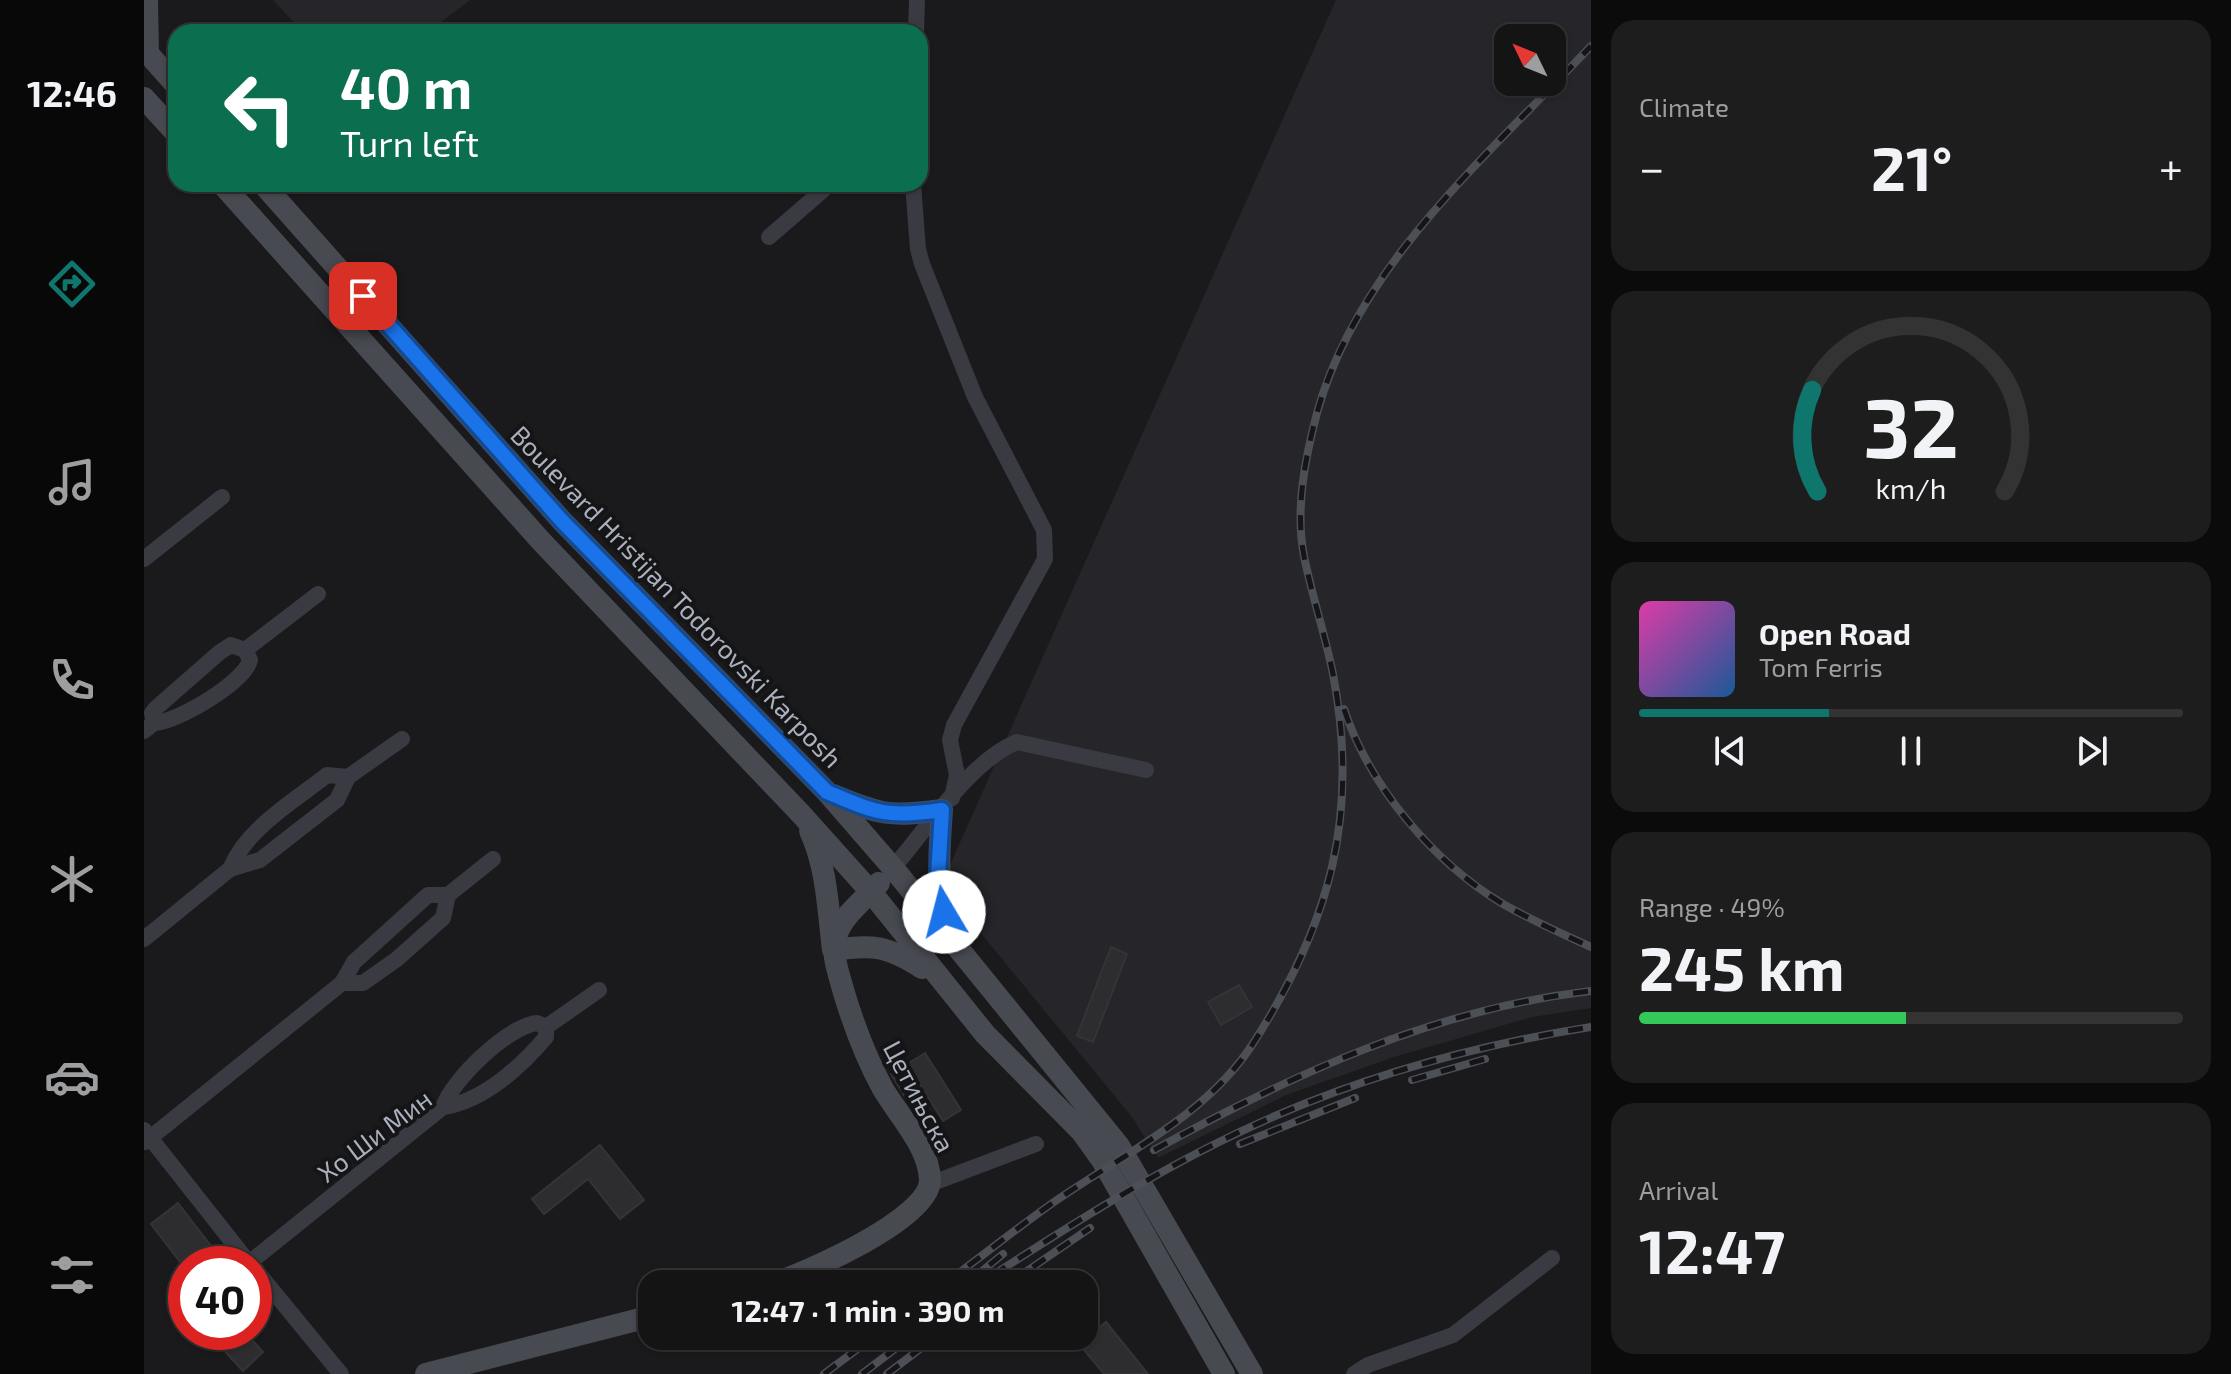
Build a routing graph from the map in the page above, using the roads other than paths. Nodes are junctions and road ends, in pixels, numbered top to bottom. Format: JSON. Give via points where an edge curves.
{"nodes":[{"id":1,"x":147,"y":0,"type":"edge"},
{"id":2,"x":917,"y":0,"type":"edge"},
{"id":3,"x":916,"y":24,"type":"edge"},
{"id":4,"x":146,"y":52,"type":"edge"},
{"id":5,"x":168,"y":76,"type":"edge"},
{"id":6,"x":144,"y":98,"type":"edge"},
{"id":7,"x":168,"y":124,"type":"edge"},
{"id":8,"x":229,"y":192,"type":"edge"},
{"id":9,"x":270,"y":192,"type":"edge"},
{"id":10,"x":821,"y":192,"type":"edge"},
{"id":11,"x":914,"y":192,"type":"edge"},
{"id":12,"x":769,"y":237,"type":"dead end"},
{"id":13,"x":222,"y":497,"type":"dead end"},
{"id":14,"x":144,"y":559,"type":"edge"},
{"id":15,"x":318,"y":594,"type":"dead end"},
{"id":16,"x":245,"y":650,"type":"junction"},
{"id":17,"x":149,"y":727,"type":"edge"},
{"id":18,"x":402,"y":739,"type":"dead end"},
{"id":19,"x":1146,"y":770,"type":"dead end"},
{"id":20,"x":348,"y":777,"type":"junction"},
{"id":21,"x":827,"y":792,"type":"junction"},
{"id":22,"x":947,"y":804,"type":"junction"},
{"id":23,"x":801,"y":814,"type":"junction"},
{"id":24,"x":493,"y":859,"type":"dead end"},
{"id":25,"x":893,"y":868,"type":"junction"},
{"id":26,"x":230,"y":869,"type":"junction"},
{"id":27,"x":871,"y":892,"type":"junction"},
{"id":28,"x":448,"y":895,"type":"junction"},
{"id":29,"x":144,"y":939,"type":"edge"},
{"id":30,"x":833,"y":950,"type":"junction"},
{"id":31,"x":961,"y":955,"type":"junction"},
{"id":32,"x":940,"y":980,"type":"junction"},
{"id":33,"x":342,"y":983,"type":"junction"},
{"id":34,"x":599,"y":990,"type":"dead end"},
{"id":35,"x":546,"y":1027,"type":"junction"},
{"id":36,"x":443,"y":1107,"type":"junction"},
{"id":37,"x":146,"y":1137,"type":"edge"},
{"id":38,"x":1036,"y":1144,"type":"dead end"},
{"id":39,"x":930,"y":1184,"type":"junction"},
{"id":40,"x":235,"y":1246,"type":"edge"},
{"id":41,"x":272,"y":1248,"type":"edge"},
{"id":42,"x":1552,"y":1258,"type":"dead end"},
{"id":43,"x":812,"y":1270,"type":"edge"},
{"id":44,"x":272,"y":1290,"type":"edge"},
{"id":45,"x":638,"y":1320,"type":"edge"},
{"id":46,"x":1223,"y":1372,"type":"edge"},
{"id":47,"x":341,"y":1374,"type":"edge"},
{"id":48,"x":426,"y":1374,"type":"edge"},
{"id":49,"x":1252,"y":1374,"type":"edge"},
{"id":50,"x":1354,"y":1374,"type":"edge"}],
"edges":[{"from":1,"to":4,"type":"street"},
{"from":2,"to":3,"type":"street"},
{"from":4,"to":5,"type":"street"},
{"from":6,"to":7,"type":"street"},
{"from":8,"to":23,"type":"street","via":[[541,541]]},
{"from":9,"to":21,"type":"street","name":"Boulevard Hristijan Todorovski Karposh","via":[[562,521]]},
{"from":10,"to":12,"type":"street"},
{"from":11,"to":22,"type":"street","via":[[922,264],[975,397],[1044,530],[1046,545],[1045,559],[951,733],[957,775]]},
{"from":13,"to":14,"type":"street"},
{"from":15,"to":16,"type":"street"},
{"from":16,"to":17,"type":"street","via":[[231,645],[220,652],[156,708]]},
{"from":16,"to":17,"type":"street","via":[[250,660],[243,672],[187,713]]},
{"from":18,"to":20,"type":"street"},
{"from":19,"to":22,"type":"street","via":[[1017,742],[980,767]]},
{"from":20,"to":26,"type":"street","via":[[337,800],[260,860]]},
{"from":20,"to":26,"type":"street","via":[[327,775],[259,828],[238,850]]},
{"from":21,"to":22,"type":"street","via":[[877,814],[908,815]]},
{"from":21,"to":25,"type":"street","name":"Boulevard Hristijan Todorovski Karposh"},
{"from":22,"to":25,"type":"street"},
{"from":22,"to":31,"type":"street","via":[[938,876],[944,912]]},
{"from":23,"to":27,"type":"street"},
{"from":23,"to":30,"type":"street","name":"Цетињска","via":[[817,845]]},
{"from":24,"to":28,"type":"street"},
{"from":25,"to":27,"type":"street"},
{"from":25,"to":31,"type":"street","name":"Boulevard Hristijan Todorovski Karposh"},
{"from":26,"to":29,"type":"street"},
{"from":27,"to":30,"type":"street","via":[[837,931]]},
{"from":27,"to":32,"type":"street"},
{"from":28,"to":33,"type":"street","via":[[428,895],[354,962]]},
{"from":28,"to":33,"type":"street","via":[[443,918],[397,959],[363,983]]},
{"from":30,"to":32,"type":"street","via":[[892,949]]},
{"from":30,"to":39,"type":"street","name":"Цетињска","via":[[862,1046],[928,1166]]},
{"from":31,"to":49,"type":"street","name":"Boulevard Hristijan Todorovski Karposh","via":[[1119,1146]]},
{"from":32,"to":46,"type":"street","via":[[1082,1132]]},
{"from":33,"to":37,"type":"street"},
{"from":34,"to":35,"type":"street","name":"Хо Ши Мин"},
{"from":35,"to":36,"type":"street","name":"Хо Ши Мин","via":[[546,1037],[513,1069],[475,1097]]},
{"from":35,"to":36,"type":"street","via":[[537,1023],[516,1031],[455,1083]]},
{"from":36,"to":41,"type":"street","name":"Хо Ши Мин"},
{"from":37,"to":40,"type":"street"},
{"from":38,"to":39,"type":"street"},
{"from":39,"to":43,"type":"street","name":"Цетињска","via":[[920,1200],[855,1248]]},
{"from":42,"to":50,"type":"street","via":[[1453,1335]]},
{"from":44,"to":47,"type":"street"},
{"from":45,"to":48,"type":"street"}]}
